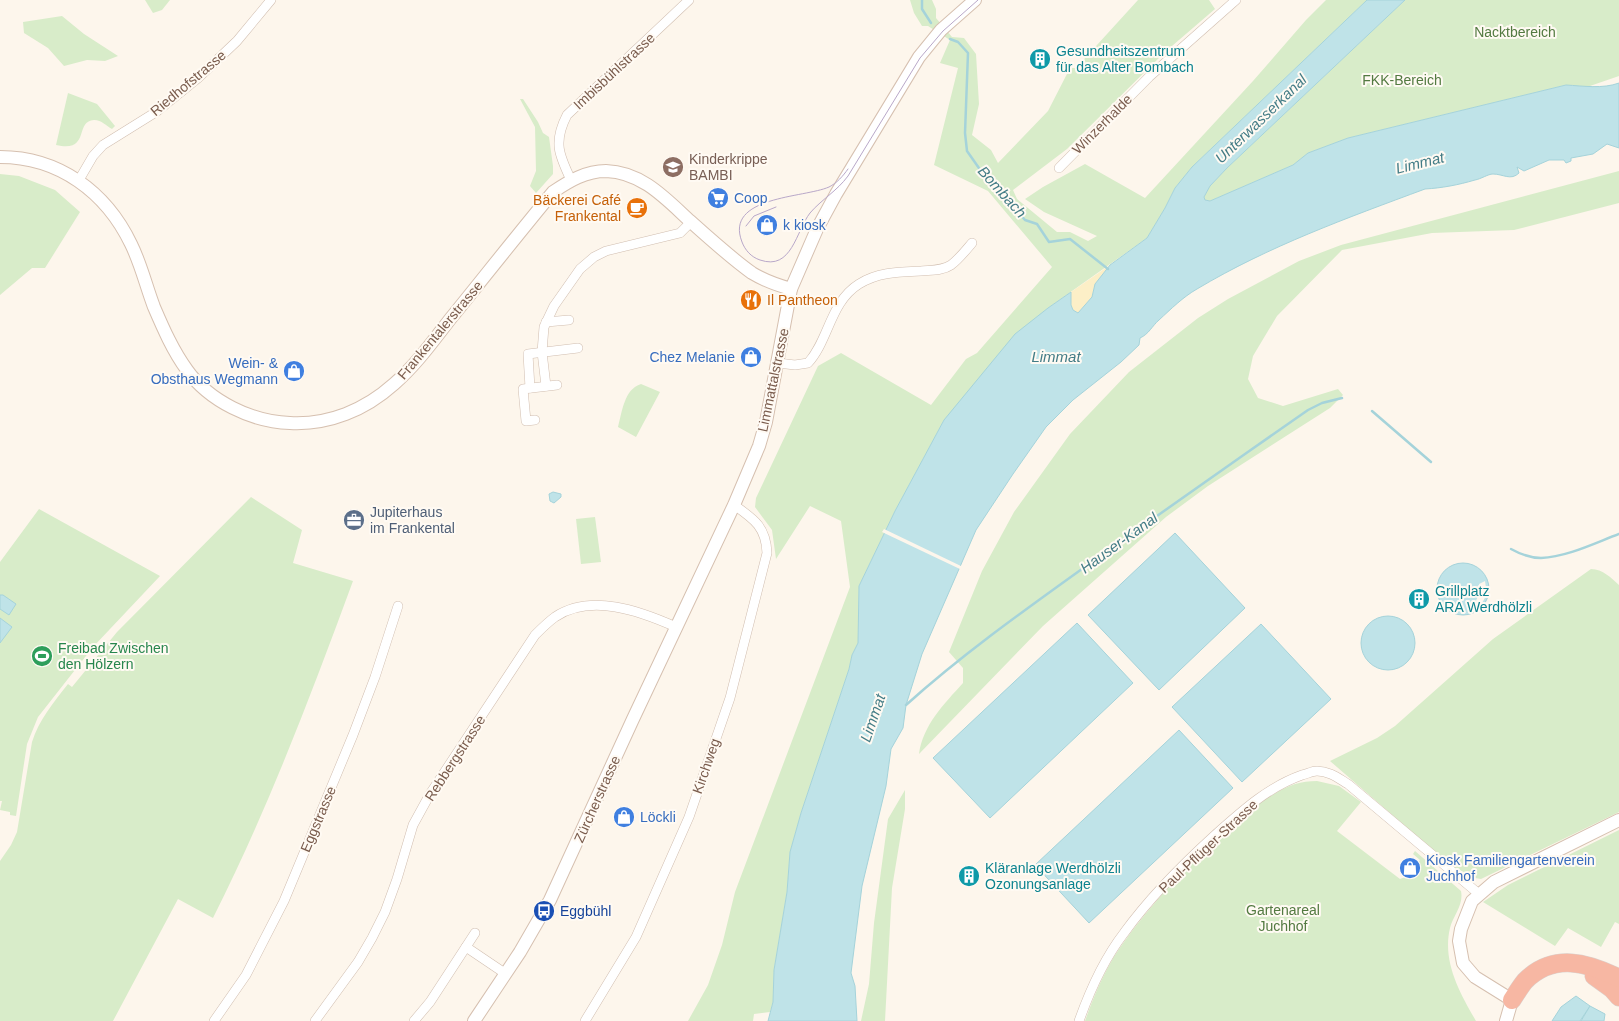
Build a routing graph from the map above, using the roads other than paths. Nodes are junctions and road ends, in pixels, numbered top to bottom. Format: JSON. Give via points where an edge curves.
{"nodes":[{"id":1,"x":272,"y":0,"type":"edge"},
{"id":2,"x":689,"y":0,"type":"edge"},
{"id":3,"x":975,"y":0,"type":"edge"},
{"id":4,"x":1236,"y":0,"type":"edge"},
{"id":5,"x":0,"y":157,"type":"edge"},
{"id":6,"x":1059,"y":168,"type":"dead end"},
{"id":7,"x":79,"y":180,"type":"junction"},
{"id":8,"x":571,"y":180,"type":"junction"},
{"id":9,"x":691,"y":222,"type":"junction"},
{"id":10,"x":972,"y":243,"type":"dead end"},
{"id":11,"x":791,"y":289,"type":"junction"},
{"id":12,"x":569,"y":320,"type":"dead end"},
{"id":13,"x":546,"y":322,"type":"junction"},
{"id":14,"x":578,"y":348,"type":"dead end"},
{"id":15,"x":542,"y":352,"type":"junction"},
{"id":16,"x":778,"y":363,"type":"junction"},
{"id":17,"x":557,"y":385,"type":"dead end"},
{"id":18,"x":546,"y":386,"type":"junction"},
{"id":19,"x":530,"y":388,"type":"junction"},
{"id":20,"x":535,"y":420,"type":"dead end"},
{"id":21,"x":734,"y":505,"type":"junction"},
{"id":22,"x":398,"y":606,"type":"dead end"},
{"id":23,"x":678,"y":623,"type":"junction"},
{"id":24,"x":1619,"y":820,"type":"edge"},
{"id":25,"x":1479,"y":894,"type":"junction"},
{"id":26,"x":475,"y":933,"type":"dead end"},
{"id":27,"x":466,"y":947,"type":"junction"},
{"id":28,"x":506,"y":974,"type":"junction"},
{"id":29,"x":1619,"y":978,"type":"edge"},
{"id":30,"x":1619,"y":998,"type":"edge"},
{"id":31,"x":1512,"y":1000,"type":"junction"},
{"id":32,"x":214,"y":1021,"type":"edge"},
{"id":33,"x":315,"y":1021,"type":"edge"},
{"id":34,"x":414,"y":1021,"type":"edge"},
{"id":35,"x":474,"y":1021,"type":"edge"},
{"id":36,"x":585,"y":1021,"type":"edge"},
{"id":37,"x":1079,"y":1021,"type":"edge"},
{"id":38,"x":1506,"y":1021,"type":"edge"}],
"edges":[{"from":1,"to":7,"type":"street","name":"Riedhofstrasse","via":[[237,41],[198,78],[156,112],[104,145],[93,156]]},
{"from":2,"to":8,"type":"street","name":"Imbisbühlstrasse","via":[[567,115],[559,134],[558,149]]},
{"from":3,"to":11,"type":"main road","name":"Limmattalstrasse","via":[[941,30],[906,76],[817,229]]},
{"from":4,"to":6,"type":"street","name":"Winzerhalde","via":[[1149,77]]},
{"from":5,"to":7,"type":"main road","name":"Frankentalerstrasse","via":[[42,163]]},
{"from":7,"to":8,"type":"main road","name":"Frankentalerstrasse","via":[[95,193],[121,226],[135,252],[170,342],[187,371],[223,402],[245,413],[269,420],[302,423],[346,414],[377,398],[395,384],[553,192]]},
{"from":8,"to":9,"type":"main road","name":"Frankentalerstrasse","via":[[589,173],[607,171],[624,174],[651,186]]},
{"from":9,"to":11,"type":"main road","name":"Frankentalerstrasse","via":[[752,273]]},
{"from":9,"to":13,"type":"street","via":[[680,233],[606,251],[594,257],[565,289]]},
{"from":10,"to":16,"type":"street","via":[[950,266],[940,270],[889,273],[857,285],[843,297],[808,363]]},
{"from":11,"to":16,"type":"main road","name":"Limmattalstrasse"},
{"from":12,"to":13,"type":"street"},
{"from":13,"to":15,"type":"street"},
{"from":14,"to":15,"type":"street"},
{"from":15,"to":18,"type":"street"},
{"from":15,"to":19,"type":"street","via":[[528,354]]},
{"from":16,"to":21,"type":"main road","name":"Limmattalstrasse","via":[[759,446]]},
{"from":17,"to":18,"type":"street"},
{"from":18,"to":19,"type":"street"},
{"from":19,"to":20,"type":"street","via":[[522,389],[526,421]]},
{"from":21,"to":23,"type":"main road","name":"Limmattalstrasse"},
{"from":21,"to":36,"type":"street","name":"Kirchweg","via":[[760,526],[767,553],[730,698],[689,817],[659,886],[636,937]]},
{"from":22,"to":32,"type":"street","name":"Eggstrasse","via":[[353,735],[284,901],[246,975]]},
{"from":23,"to":28,"type":"main road","name":"Zürcherstrasse","via":[[564,872]]},
{"from":23,"to":33,"type":"street","name":"Rebbergstrasse","via":[[623,609],[583,606],[554,617],[535,635],[430,794],[413,825],[397,879],[372,938]]},
{"from":24,"to":25,"type":"main road","via":[[1502,878]]},
{"from":25,"to":31,"type":"main road","via":[[1472,901],[1461,929],[1459,942],[1463,963],[1475,977]]},
{"from":25,"to":37,"type":"street","name":"Paul-Pflüger-Strasse","via":[[1348,784],[1315,771],[1284,783],[1247,807],[1186,862],[1148,902],[1123,934],[1096,979]]},
{"from":26,"to":27,"type":"street"},
{"from":27,"to":28,"type":"street"},
{"from":27,"to":34,"type":"street"},
{"from":28,"to":35,"type":"main road","name":"Zürcherstrasse"},
{"from":29,"to":31,"type":"highway","via":[[1590,966],[1563,963],[1530,977]]},
{"from":30,"to":31,"type":"highway","via":[[1602,980],[1590,974],[1568,972],[1546,978]]},
{"from":31,"to":38,"type":"main road"}]}
